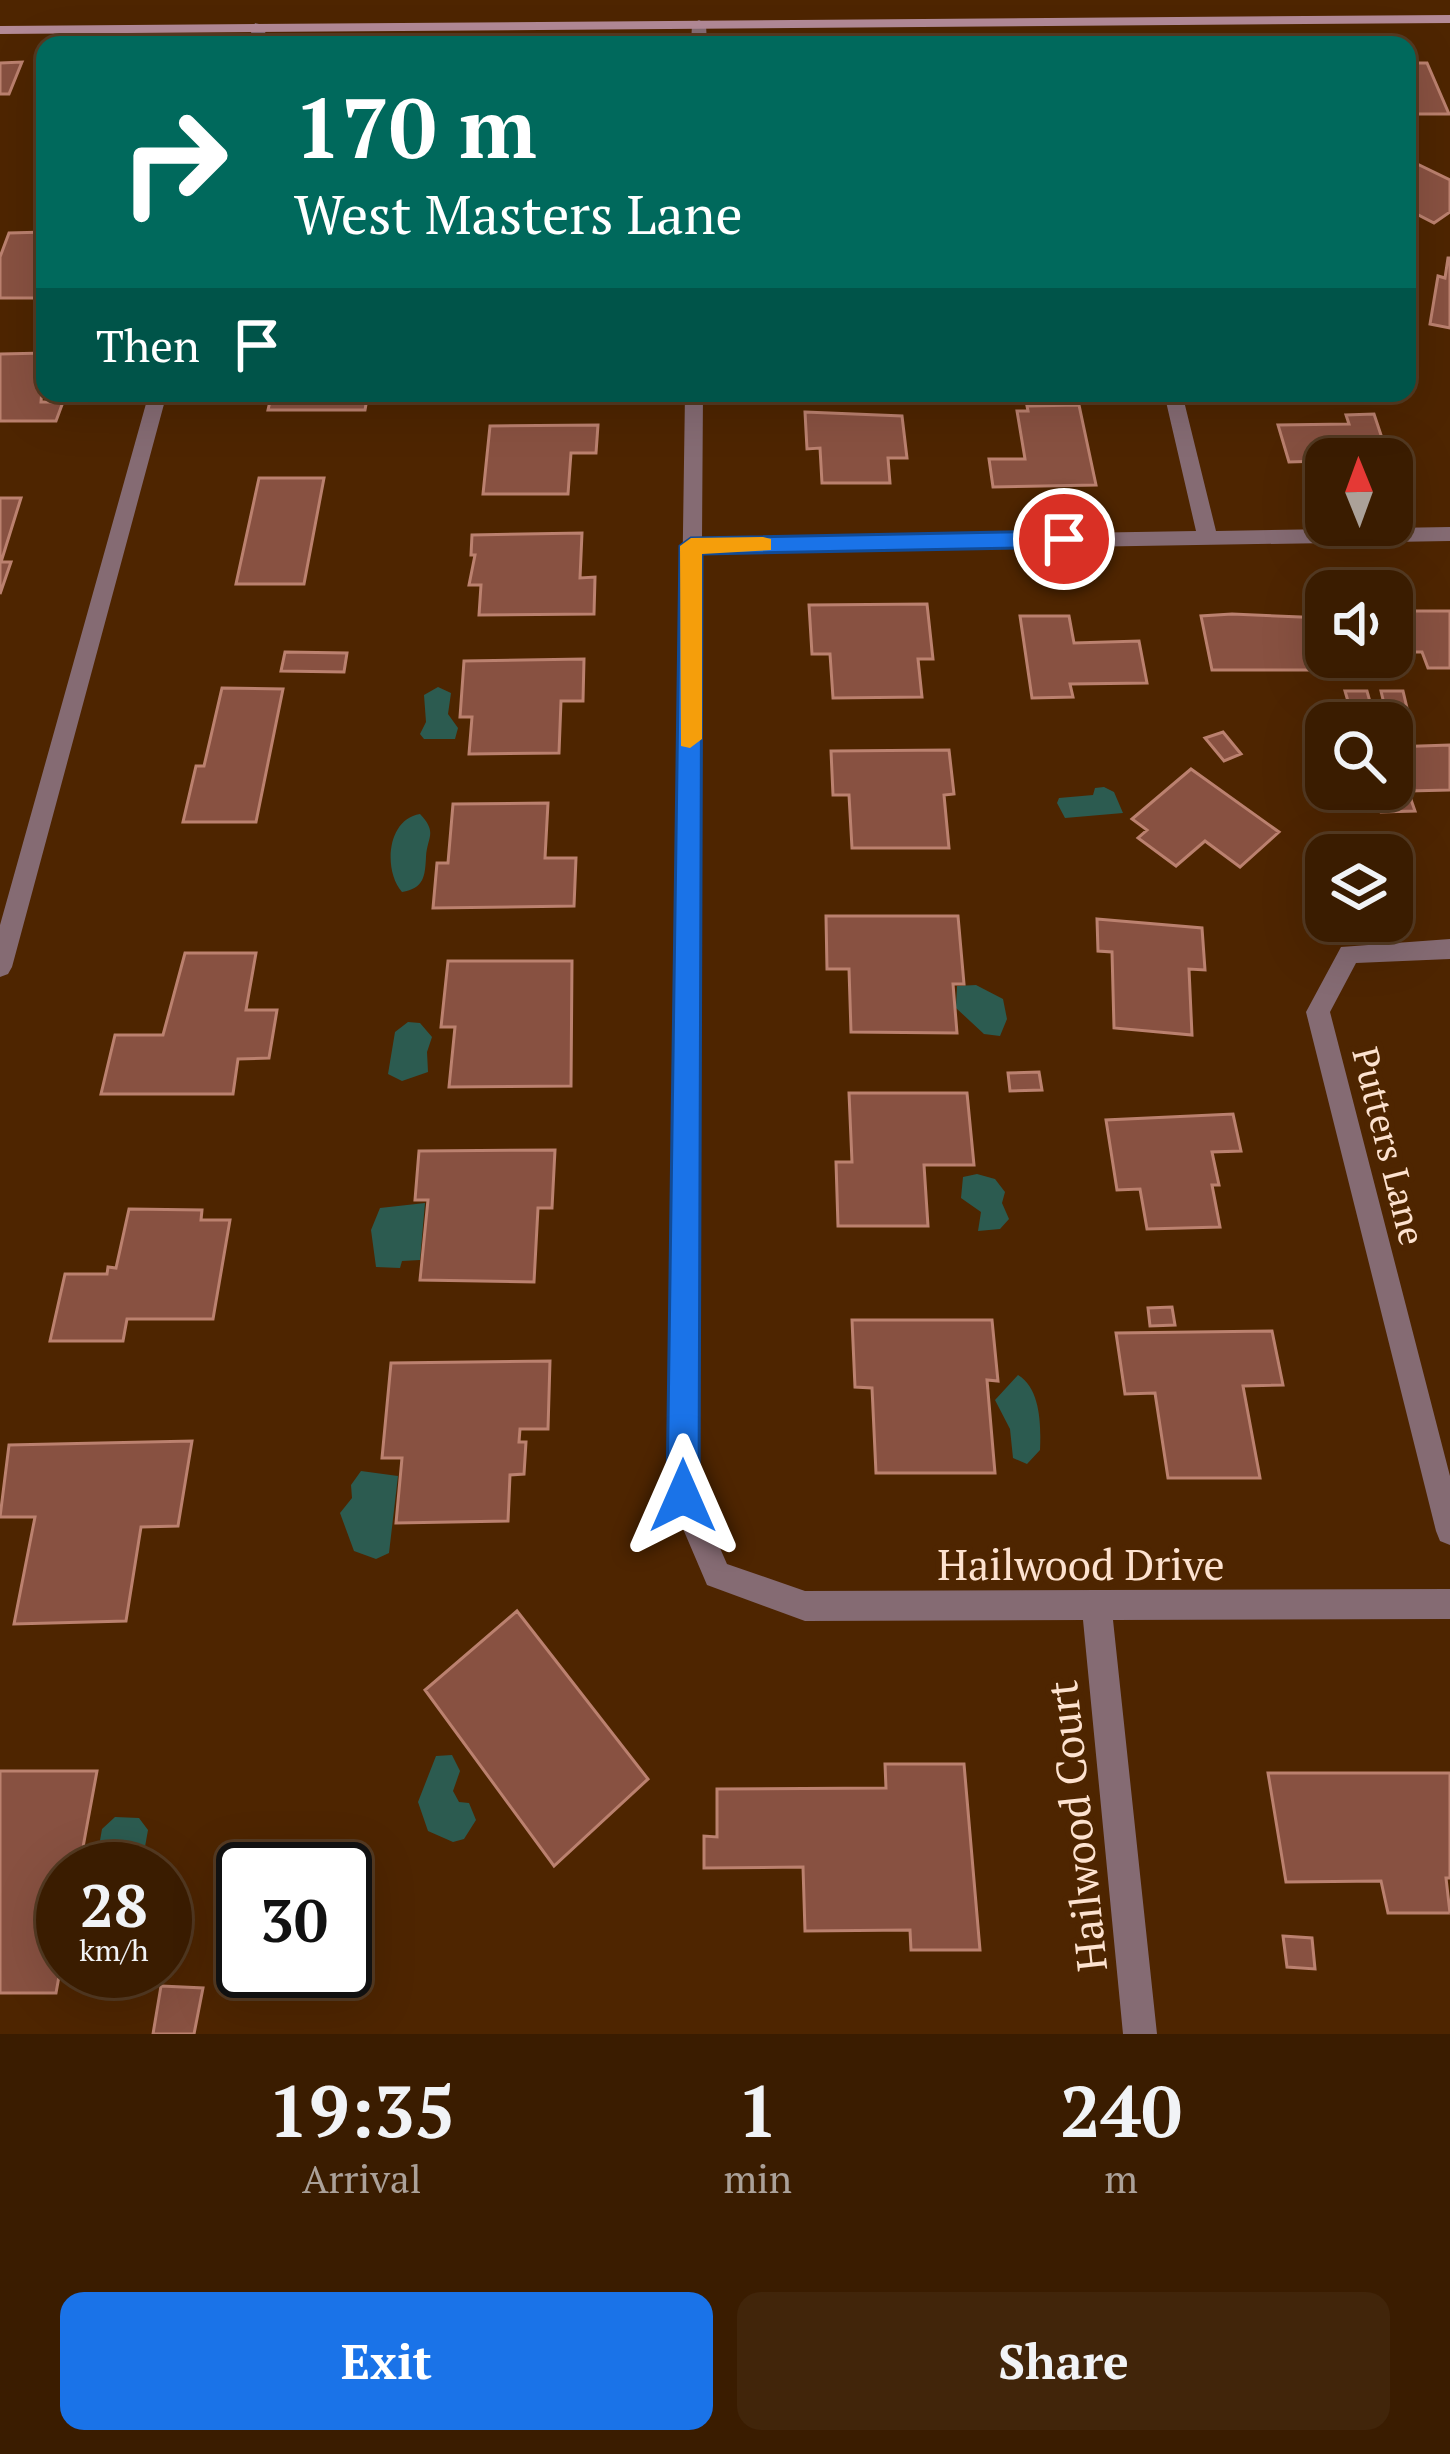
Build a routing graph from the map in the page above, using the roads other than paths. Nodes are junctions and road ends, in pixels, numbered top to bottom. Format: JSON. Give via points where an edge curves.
{"nodes":[{"id":1,"x":1450,"y":19,"type":"edge"},
{"id":2,"x":699,"y":24,"type":"junction"},
{"id":3,"x":260,"y":26,"type":"junction"},
{"id":4,"x":0,"y":30,"type":"edge"},
{"id":5,"x":257,"y":36,"type":"edge"},
{"id":6,"x":699,"y":36,"type":"edge"},
{"id":7,"x":156,"y":402,"type":"edge"},
{"id":8,"x":694,"y":402,"type":"edge"},
{"id":9,"x":1175,"y":402,"type":"edge"},
{"id":10,"x":1450,"y":534,"type":"edge"},
{"id":11,"x":1207,"y":536,"type":"junction"},
{"id":12,"x":691,"y":546,"type":"junction"},
{"id":13,"x":1450,"y":949,"type":"edge"},
{"id":14,"x":0,"y":967,"type":"edge"},
{"id":15,"x":1450,"y":1531,"type":"edge"},
{"id":16,"x":1450,"y":1604,"type":"edge"},
{"id":17,"x":1097,"y":1609,"type":"junction"},
{"id":18,"x":1140,"y":2034,"type":"edge"}],
"edges":[{"from":1,"to":2,"type":"street"},
{"from":2,"to":3,"type":"street"},
{"from":2,"to":6,"type":"street"},
{"from":3,"to":4,"type":"street"},
{"from":3,"to":5,"type":"street"},
{"from":7,"to":14,"type":"street"},
{"from":8,"to":12,"type":"street"},
{"from":9,"to":11,"type":"street"},
{"from":10,"to":11,"type":"street"},
{"from":11,"to":12,"type":"street"},
{"from":12,"to":17,"type":"street","name":"Hailwood Drive","via":[[683,1496],[717,1575],[805,1606]]},
{"from":13,"to":15,"type":"street","name":"Putters Lane","via":[[1349,954],[1318,1012]]},
{"from":16,"to":17,"type":"street","name":"Hailwood Drive"},
{"from":17,"to":18,"type":"street","name":"Hailwood Court"}]}
